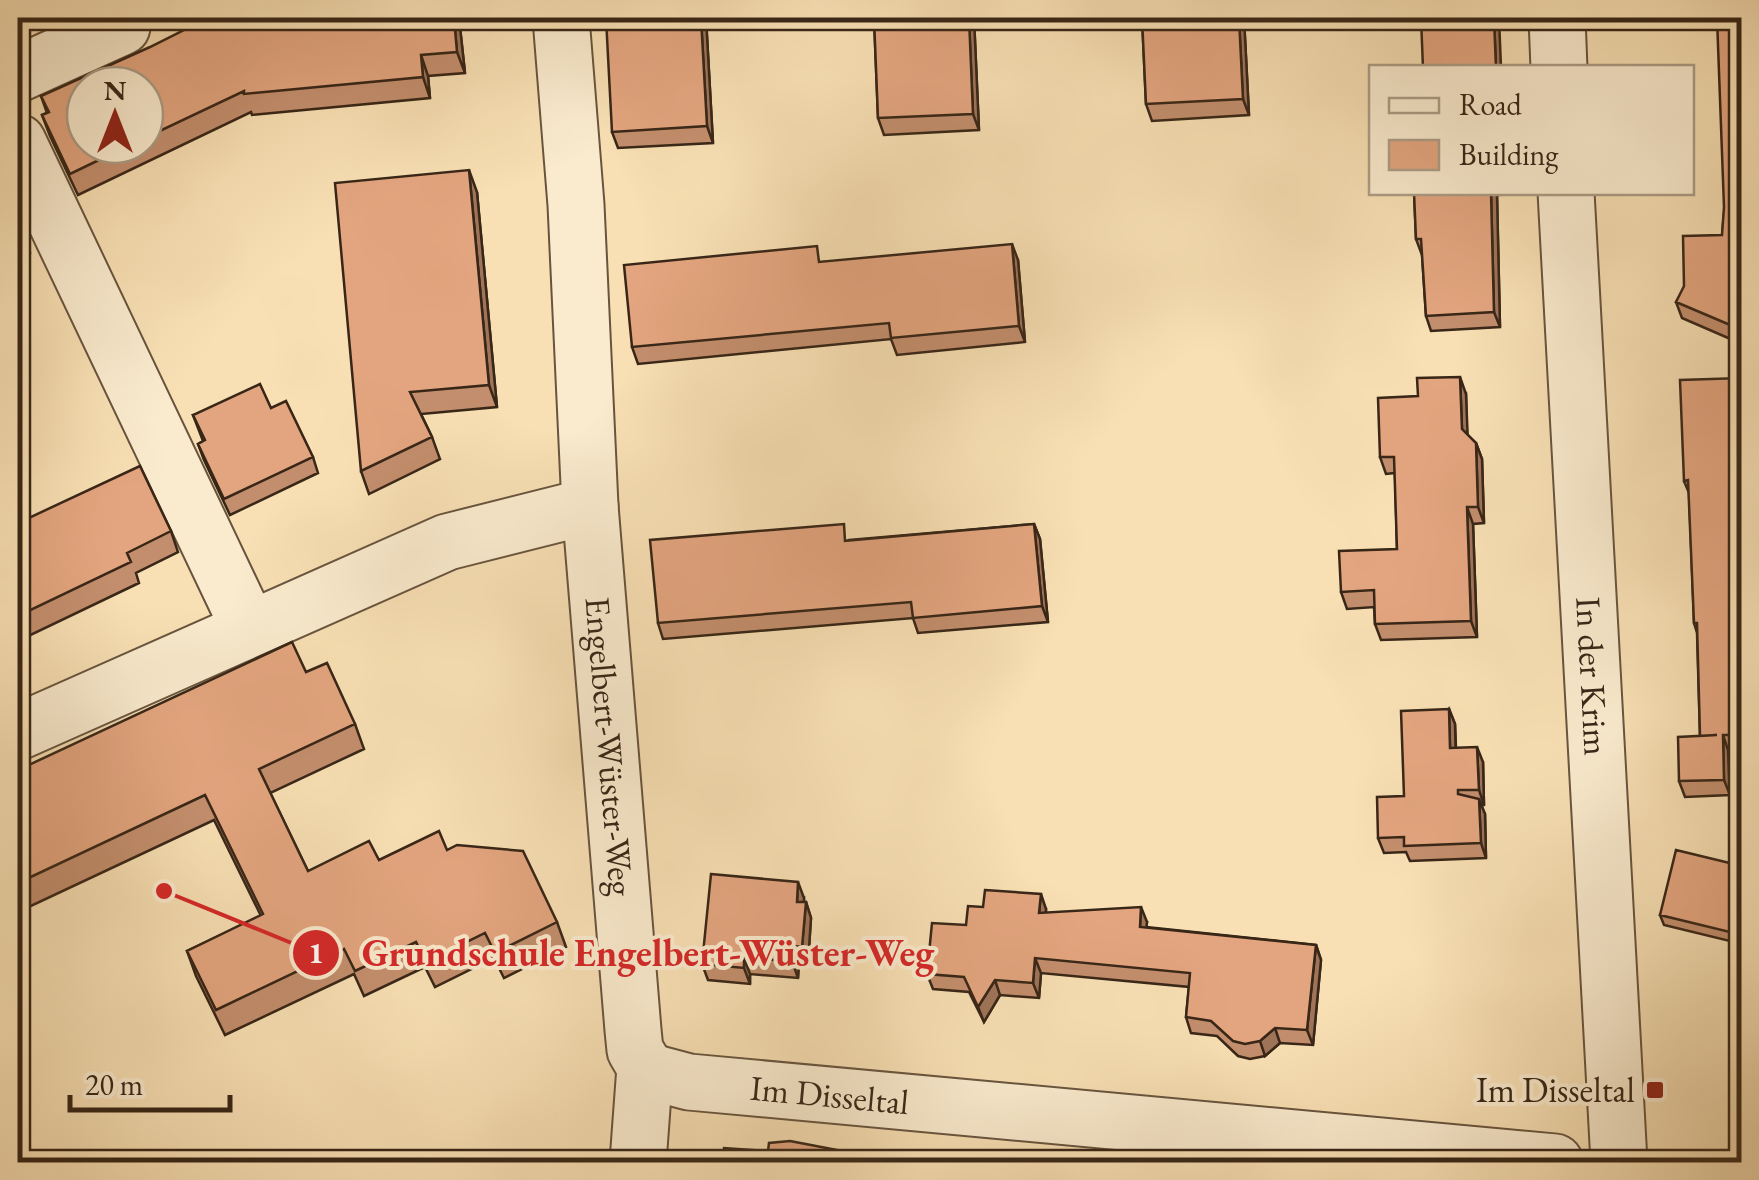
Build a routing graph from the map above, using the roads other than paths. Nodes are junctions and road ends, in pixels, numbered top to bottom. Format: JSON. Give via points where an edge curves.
{"nodes":[{"id":1,"x":561,"y":18,"type":"edge"},
{"id":2,"x":1557,"y":18,"type":"edge"},
{"id":3,"x":122,"y":28,"type":"dead end"},
{"id":4,"x":1559,"y":65,"type":"edge"},
{"id":5,"x":18,"y":74,"type":"edge"},
{"id":6,"x":18,"y":142,"type":"edge"},
{"id":7,"x":1566,"y":195,"type":"edge"},
{"id":8,"x":590,"y":506,"type":"junction"},
{"id":9,"x":249,"y":628,"type":"junction"},
{"id":10,"x":18,"y":732,"type":"edge"},
{"id":11,"x":646,"y":1067,"type":"junction"},
{"id":12,"x":638,"y":1162,"type":"edge"},
{"id":13,"x":1555,"y":1162,"type":"edge"},
{"id":14,"x":1619,"y":1162,"type":"edge"}],
"edges":[{"from":1,"to":8,"type":"street","name":"Engelbert-Wüster-Weg"},
{"from":2,"to":4,"type":"street"},
{"from":3,"to":5,"type":"street"},
{"from":6,"to":9,"type":"street"},
{"from":7,"to":14,"type":"street","name":"In der Krim"},
{"from":8,"to":9,"type":"street","via":[[446,542]]},
{"from":8,"to":11,"type":"street","name":"Engelbert-Wüster-Weg","via":[[632,1030]]},
{"from":9,"to":10,"type":"street"},
{"from":11,"to":12,"type":"street","name":"Engelbert-Wüster-Weg"},
{"from":11,"to":13,"type":"street","name":"Im Disseltal","via":[[690,1082]]}]}
